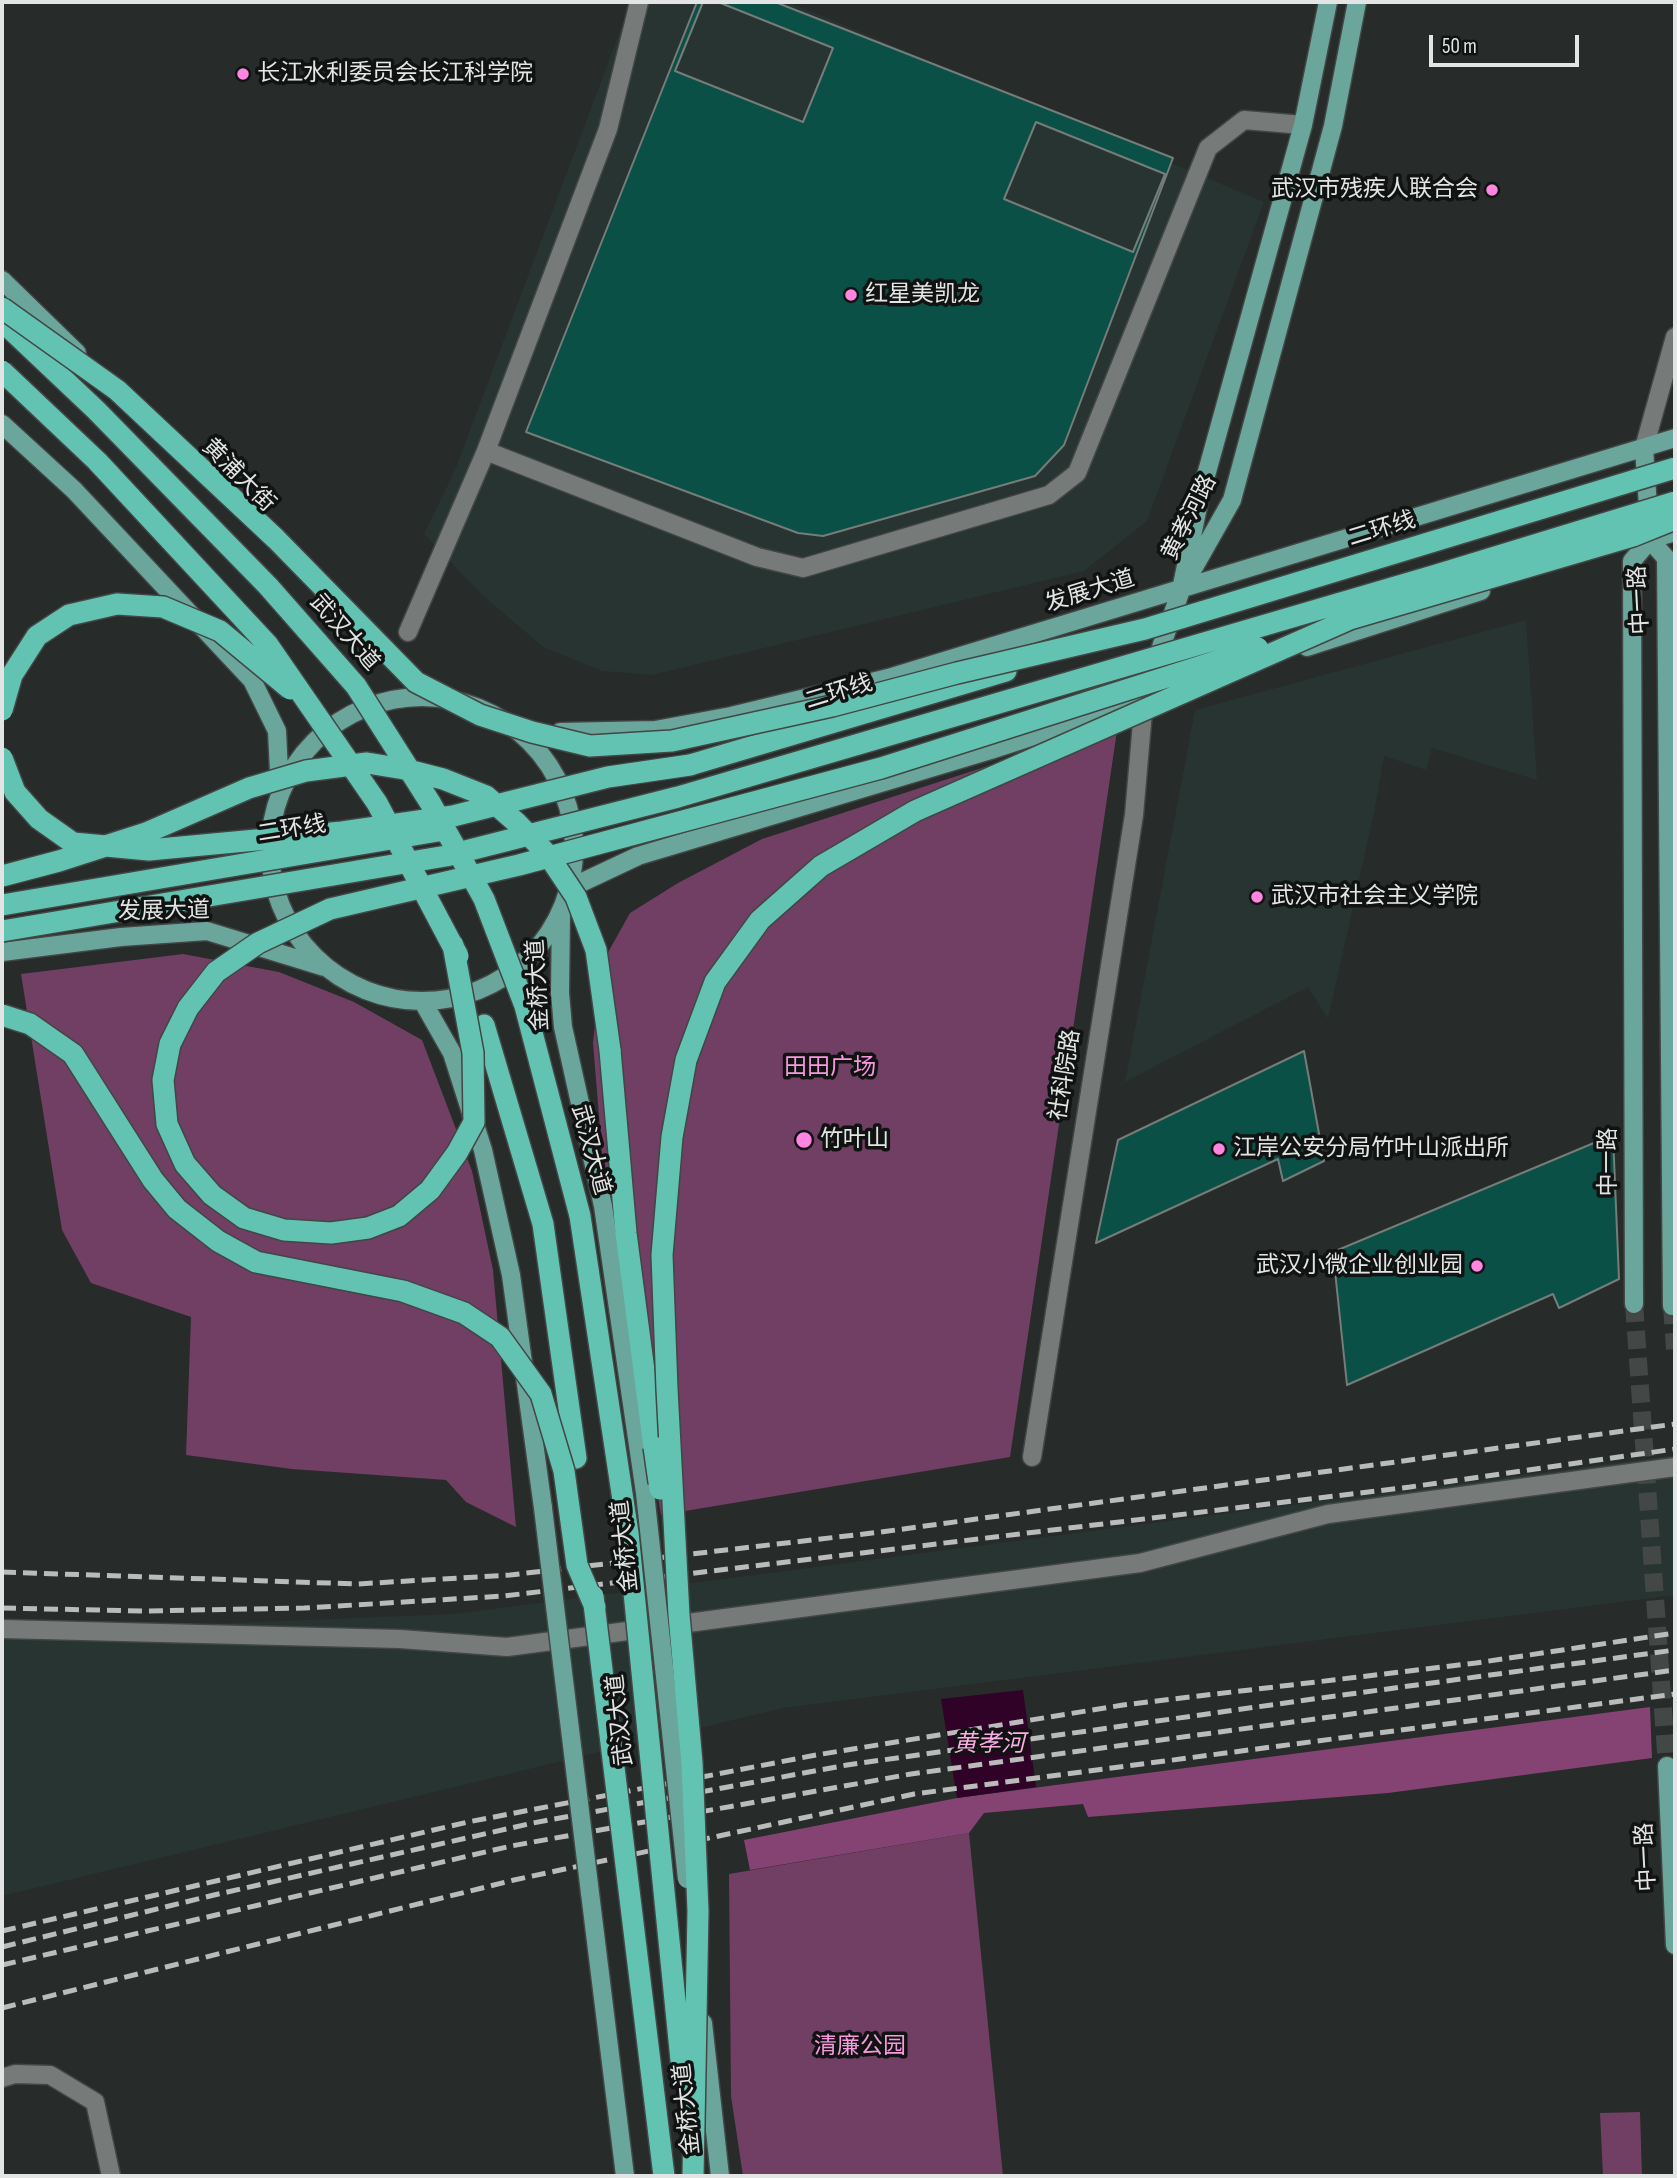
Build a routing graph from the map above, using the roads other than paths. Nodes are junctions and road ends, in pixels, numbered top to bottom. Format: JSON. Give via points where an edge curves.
{"nodes":[{"id":1,"x":639,"y":2,"type":"edge"},
{"id":2,"x":1328,"y":2,"type":"edge"},
{"id":3,"x":1357,"y":2,"type":"edge"},
{"id":4,"x":1303,"y":125,"type":"junction"},
{"id":5,"x":2,"y":280,"type":"edge"},
{"id":6,"x":2,"y":308,"type":"edge"},
{"id":7,"x":2,"y":321,"type":"edge"},
{"id":8,"x":1675,"y":337,"type":"edge"},
{"id":9,"x":2,"y":371,"type":"edge"},
{"id":10,"x":2,"y":424,"type":"edge"},
{"id":11,"x":1675,"y":439,"type":"edge"},
{"id":12,"x":1644,"y":448,"type":"junction"},
{"id":13,"x":486,"y":451,"type":"junction"},
{"id":14,"x":1675,"y":468,"type":"edge"},
{"id":15,"x":1675,"y":502,"type":"edge"},
{"id":16,"x":1675,"y":519,"type":"edge"},
{"id":17,"x":1675,"y":532,"type":"edge"},
{"id":18,"x":1650,"y":540,"type":"junction"},
{"id":19,"x":1181,"y":590,"type":"junction"},
{"id":20,"x":1350,"y":619,"type":"junction"},
{"id":21,"x":1145,"y":629,"type":"junction"},
{"id":22,"x":408,"y":632,"type":"dead end"},
{"id":23,"x":446,"y":699,"type":"junction"},
{"id":24,"x":1144,"y":700,"type":"junction"},
{"id":25,"x":311,"y":706,"type":"junction"},
{"id":26,"x":2,"y":710,"type":"edge"},
{"id":27,"x":508,"y":724,"type":"junction"},
{"id":28,"x":2,"y":758,"type":"edge"},
{"id":29,"x":690,"y":765,"type":"junction"},
{"id":30,"x":280,"y":792,"type":"junction"},
{"id":31,"x":270,"y":829,"type":"junction"},
{"id":32,"x":2,"y":874,"type":"edge"},
{"id":33,"x":570,"y":888,"type":"junction"},
{"id":34,"x":2,"y":905,"type":"edge"},
{"id":35,"x":561,"y":913,"type":"junction"},
{"id":36,"x":1672,"y":919,"type":"edge"},
{"id":37,"x":2,"y":930,"type":"edge"},
{"id":38,"x":453,"y":945,"type":"junction"},
{"id":39,"x":2,"y":952,"type":"edge"},
{"id":40,"x":324,"y":967,"type":"junction"},
{"id":41,"x":423,"y":1002,"type":"junction"},
{"id":42,"x":2,"y":1015,"type":"edge"},
{"id":43,"x":1634,"y":1304,"type":"tunnel mouth"},
{"id":44,"x":1672,"y":1307,"type":"dead end"},
{"id":45,"x":1032,"y":1457,"type":"dead end"},
{"id":46,"x":1675,"y":1467,"type":"edge"},
{"id":47,"x":595,"y":1607,"type":"junction"},
{"id":48,"x":679,"y":1615,"type":"junction"},
{"id":49,"x":2,"y":1629,"type":"edge"},
{"id":50,"x":1667,"y":1766,"type":"tunnel mouth"},
{"id":51,"x":1675,"y":1945,"type":"edge"},
{"id":52,"x":2,"y":2078,"type":"edge"},
{"id":53,"x":111,"y":2176,"type":"edge"},
{"id":54,"x":625,"y":2176,"type":"edge"},
{"id":55,"x":664,"y":2176,"type":"edge"},
{"id":56,"x":693,"y":2176,"type":"edge"},
{"id":57,"x":720,"y":2176,"type":"edge"}],
"edges":[{"from":1,"to":13,"type":"street","via":[[608,129]]},
{"from":2,"to":4,"type":"main road","name":"黄孝河路"},
{"from":3,"to":19,"type":"main road","name":"黄孝河路","via":[[1333,127],[1232,500]]},
{"from":4,"to":13,"type":"street","via":[[1244,120],[1208,148],[1077,473],[1049,495],[803,568],[757,557]]},
{"from":4,"to":19,"type":"main road","name":"黄孝河路","via":[[1200,497]]},
{"from":5,"to":23,"type":"main road","name":"黄浦大街","via":[[406,679]]},
{"from":6,"to":21,"type":"highway","bridge":true,"via":[[117,390],[275,539],[416,682],[480,715],[532,732],[590,746],[672,741]]},
{"from":7,"to":56,"type":"highway","name":"武汉大道","bridge":true,"via":[[268,586],[356,686],[431,804],[484,899],[500,938],[525,1006],[582,1229],[635,1598]]},
{"from":8,"to":12,"type":"street"},
{"from":9,"to":25,"type":"highway","name":"武汉大道","bridge":true,"via":[[97,461],[268,645]]},
{"from":10,"to":30,"type":"main road","via":[[74,490],[253,680],[277,731]]},
{"from":11,"to":12,"type":"main road","name":"发展大道"},
{"from":12,"to":18,"type":"main road"},
{"from":12,"to":19,"type":"main road","name":"发展大道"},
{"from":13,"to":22,"type":"street"},
{"from":14,"to":21,"type":"highway","name":"二环线","bridge":true},
{"from":15,"to":37,"type":"highway","bridge":true,"via":[[626,811],[446,856]]},
{"from":16,"to":20,"type":"highway","bridge":true,"via":[[1633,536]]},
{"from":17,"to":18,"type":"main road"},
{"from":18,"to":24,"type":"main road"},
{"from":18,"to":36,"type":"main road","name":"中一路","via":[[1666,558]]},
{"from":18,"to":43,"type":"main road","name":"中一路","via":[[1632,561]]},
{"from":19,"to":24,"type":"main road"},
{"from":19,"to":27,"type":"main road","name":"发展大道","via":[[888,678],[732,716],[655,730],[569,734]]},
{"from":20,"to":38,"type":"highway","bridge":true,"via":[[881,768],[330,909],[258,943],[216,972],[188,1008],[170,1044],[163,1080],[167,1124],[185,1164],[212,1195],[244,1218],[284,1230],[331,1233],[368,1228],[399,1216],[430,1190],[474,1122],[473,1053]]},
{"from":20,"to":48,"type":"highway","bridge":true,"via":[[915,811],[821,866],[760,920],[715,982],[686,1060],[672,1137],[662,1255]]},
{"from":21,"to":29,"type":"highway","name":"二环线","bridge":true},
{"from":23,"to":27,"type":"main road","via":[[478,708]]},
{"from":23,"to":30,"type":"main road","via":[[405,698],[365,708],[330,728],[301,757]]},
{"from":24,"to":33,"type":"main road","via":[[638,856]]},
{"from":24,"to":45,"type":"street","name":"社科院路","via":[[1134,815]]},
{"from":25,"to":26,"type":"highway","bridge":true,"via":[[220,631],[163,607],[117,604],[69,615],[37,636],[12,675]]},
{"from":25,"to":38,"type":"highway","name":"武汉大道","bridge":true,"via":[[377,803]]},
{"from":27,"to":33,"type":"main road","via":[[536,749],[558,780],[570,815],[575,852]]},
{"from":28,"to":29,"type":"highway","bridge":true,"via":[[15,792],[39,819],[73,843],[149,850],[453,816],[608,777]]},
{"from":29,"to":34,"type":"highway","name":"二环线","bridge":true,"via":[[429,834]]},
{"from":30,"to":31,"type":"main road"},
{"from":31,"to":32,"type":"main road"},
{"from":31,"to":40,"type":"main road","via":[[272,880],[290,928]]},
{"from":32,"to":48,"type":"highway","bridge":true,"via":[[146,833],[249,788],[306,771],[368,763],[443,779],[486,796],[548,855],[576,897],[596,950],[626,1233]]},
{"from":33,"to":35,"type":"main road"},
{"from":35,"to":41,"type":"main road","via":[[537,949],[504,978],[465,996]]},
{"from":35,"to":57,"type":"main road","name":"金桥大道","bridge":true,"via":[[564,1027],[603,1206],[645,1493]]},
{"from":36,"to":44,"type":"main road","name":"中一路"},
{"from":38,"to":47,"type":"highway","name":"武汉大道","bridge":true,"via":[[484,1025],[543,1224]]},
{"from":39,"to":40,"type":"main road","name":"发展大道","via":[[207,931]]},
{"from":40,"to":41,"type":"main road","via":[[370,993]]},
{"from":41,"to":54,"type":"main road","bridge":true,"via":[[452,1053],[486,1163],[511,1275]]},
{"from":42,"to":47,"type":"highway","bridge":true,"via":[[30,1024],[73,1054],[153,1180],[177,1209],[218,1241],[256,1262],[403,1291],[464,1313],[500,1337],[541,1394],[564,1471],[577,1565]]},
{"from":46,"to":49,"type":"street","via":[[1328,1514],[1140,1563],[507,1647],[400,1639]]},
{"from":47,"to":55,"type":"highway","name":"武汉大道","bridge":true},
{"from":48,"to":56,"type":"highway","bridge":true,"via":[[692,1763],[698,1912]]},
{"from":50,"to":51,"type":"main road","name":"中一路"},
{"from":52,"to":53,"type":"street","via":[[50,2075],[95,2102]]}]}
